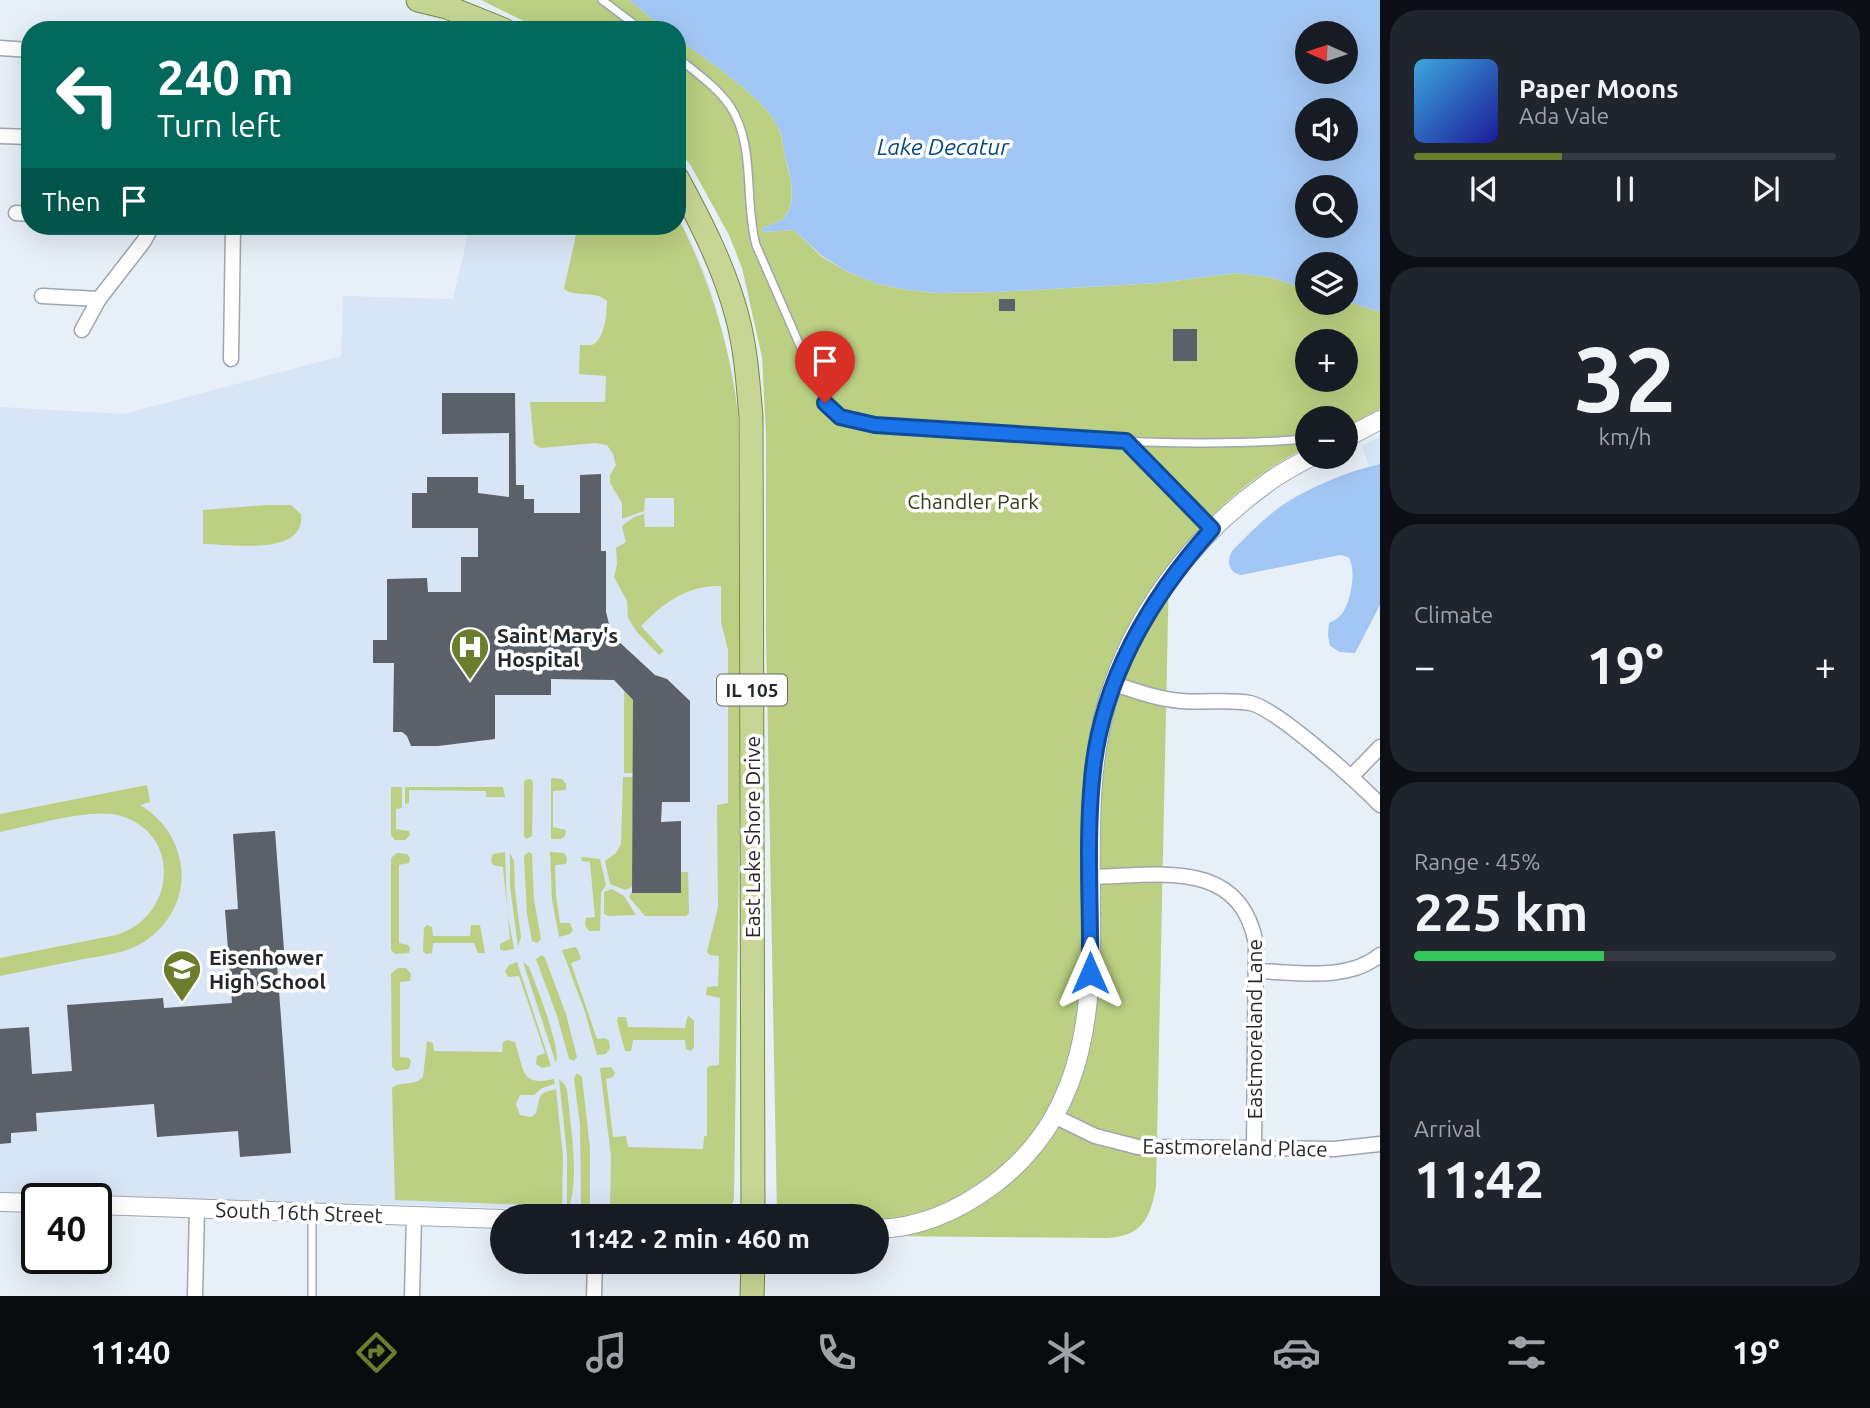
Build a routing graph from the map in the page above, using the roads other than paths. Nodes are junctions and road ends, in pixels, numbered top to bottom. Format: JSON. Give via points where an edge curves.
{"nodes":[{"id":1,"x":418,"y":0,"type":"edge"},
{"id":2,"x":602,"y":0,"type":"edge"},
{"id":3,"x":484,"y":21,"type":"edge"},
{"id":4,"x":630,"y":21,"type":"edge"},
{"id":5,"x":0,"y":48,"type":"edge"},
{"id":6,"x":21,"y":49,"type":"edge"},
{"id":7,"x":686,"y":65,"type":"edge"},
{"id":8,"x":0,"y":136,"type":"edge"},
{"id":9,"x":21,"y":136,"type":"edge"},
{"id":10,"x":686,"y":194,"type":"edge"},
{"id":11,"x":147,"y":235,"type":"edge"},
{"id":12,"x":233,"y":235,"type":"edge"},
{"id":13,"x":42,"y":296,"type":"dead end"},
{"id":14,"x":99,"y":299,"type":"junction"},
{"id":15,"x":82,"y":330,"type":"dead end"},
{"id":16,"x":231,"y":359,"type":"dead end"},
{"id":17,"x":1380,"y":420,"type":"edge"},
{"id":18,"x":1358,"y":432,"type":"edge"},
{"id":19,"x":1295,"y":440,"type":"edge"},
{"id":20,"x":1126,"y":441,"type":"junction"},
{"id":21,"x":1295,"y":466,"type":"edge"},
{"id":22,"x":1212,"y":529,"type":"junction"},
{"id":23,"x":1114,"y":684,"type":"junction"},
{"id":24,"x":1380,"y":747,"type":"edge"},
{"id":25,"x":1351,"y":777,"type":"junction"},
{"id":26,"x":1380,"y":805,"type":"edge"},
{"id":27,"x":1091,"y":877,"type":"junction"},
{"id":28,"x":1380,"y":955,"type":"edge"},
{"id":29,"x":1256,"y":971,"type":"junction"},
{"id":30,"x":1054,"y":1116,"type":"junction"},
{"id":31,"x":1380,"y":1144,"type":"edge"},
{"id":32,"x":1254,"y":1148,"type":"junction"},
{"id":33,"x":0,"y":1202,"type":"edge"},
{"id":34,"x":21,"y":1203,"type":"edge"},
{"id":35,"x":753,"y":1204,"type":"edge"},
{"id":36,"x":112,"y":1205,"type":"edge"},
{"id":37,"x":197,"y":1208,"type":"junction"},
{"id":38,"x":312,"y":1212,"type":"junction"},
{"id":39,"x":414,"y":1216,"type":"junction"},
{"id":40,"x":490,"y":1219,"type":"edge"},
{"id":41,"x":889,"y":1228,"type":"edge"},
{"id":42,"x":594,"y":1274,"type":"edge"},
{"id":43,"x":753,"y":1274,"type":"edge"},
{"id":44,"x":195,"y":1296,"type":"edge"},
{"id":45,"x":312,"y":1296,"type":"edge"},
{"id":46,"x":412,"y":1296,"type":"edge"},
{"id":47,"x":594,"y":1296,"type":"edge"},
{"id":48,"x":752,"y":1296,"type":"edge"}],
"edges":[{"from":1,"to":3,"type":"main road"},
{"from":2,"to":4,"type":"lane"},
{"from":5,"to":6,"type":"street"},
{"from":7,"to":20,"type":"lane","via":[[728,103],[740,124],[756,245],[820,394],[832,411],[850,421],[875,425]]},
{"from":8,"to":9,"type":"street"},
{"from":10,"to":35,"type":"main road","name":"East Lake Shore Drive","number":"IL 105","via":[[723,274],[747,369],[751,431]]},
{"from":11,"to":14,"type":"street"},
{"from":12,"to":16,"type":"street"},
{"from":13,"to":14,"type":"street"},
{"from":14,"to":15,"type":"street"},
{"from":17,"to":18,"type":"street"},
{"from":19,"to":20,"type":"lane"},
{"from":20,"to":22,"type":"lane"},
{"from":21,"to":22,"type":"street","via":[[1268,482]]},
{"from":22,"to":23,"type":"street","via":[[1146,615]]},
{"from":23,"to":25,"type":"street","via":[[1166,699],[1259,706]]},
{"from":23,"to":27,"type":"street","via":[[1092,779]]},
{"from":24,"to":25,"type":"street"},
{"from":25,"to":26,"type":"street"},
{"from":27,"to":29,"type":"street","name":"Eastmoreland Lane","via":[[1190,877],[1218,885],[1239,901],[1247,914],[1256,944]]},
{"from":27,"to":30,"type":"street","via":[[1088,1017],[1075,1070]]},
{"from":28,"to":29,"type":"street","via":[[1342,973]]},
{"from":29,"to":32,"type":"street","name":"Eastmoreland Lane"},
{"from":30,"to":32,"type":"street","name":"Eastmoreland Place","via":[[1095,1136],[1138,1147]]},
{"from":30,"to":41,"type":"street","via":[[1020,1160],[981,1193],[942,1216]]},
{"from":31,"to":32,"type":"street","name":"Eastmoreland Place","via":[[1334,1149]]},
{"from":33,"to":34,"type":"street"},
{"from":36,"to":37,"type":"street","name":"South 16th Street"},
{"from":37,"to":38,"type":"street","name":"South 16th Street"},
{"from":37,"to":44,"type":"street"},
{"from":38,"to":39,"type":"street","name":"South 16th Street"},
{"from":38,"to":45,"type":"lane"},
{"from":39,"to":40,"type":"street","name":"South 16th Street"},
{"from":39,"to":46,"type":"street"},
{"from":42,"to":47,"type":"street"},
{"from":43,"to":48,"type":"main road"}]}
